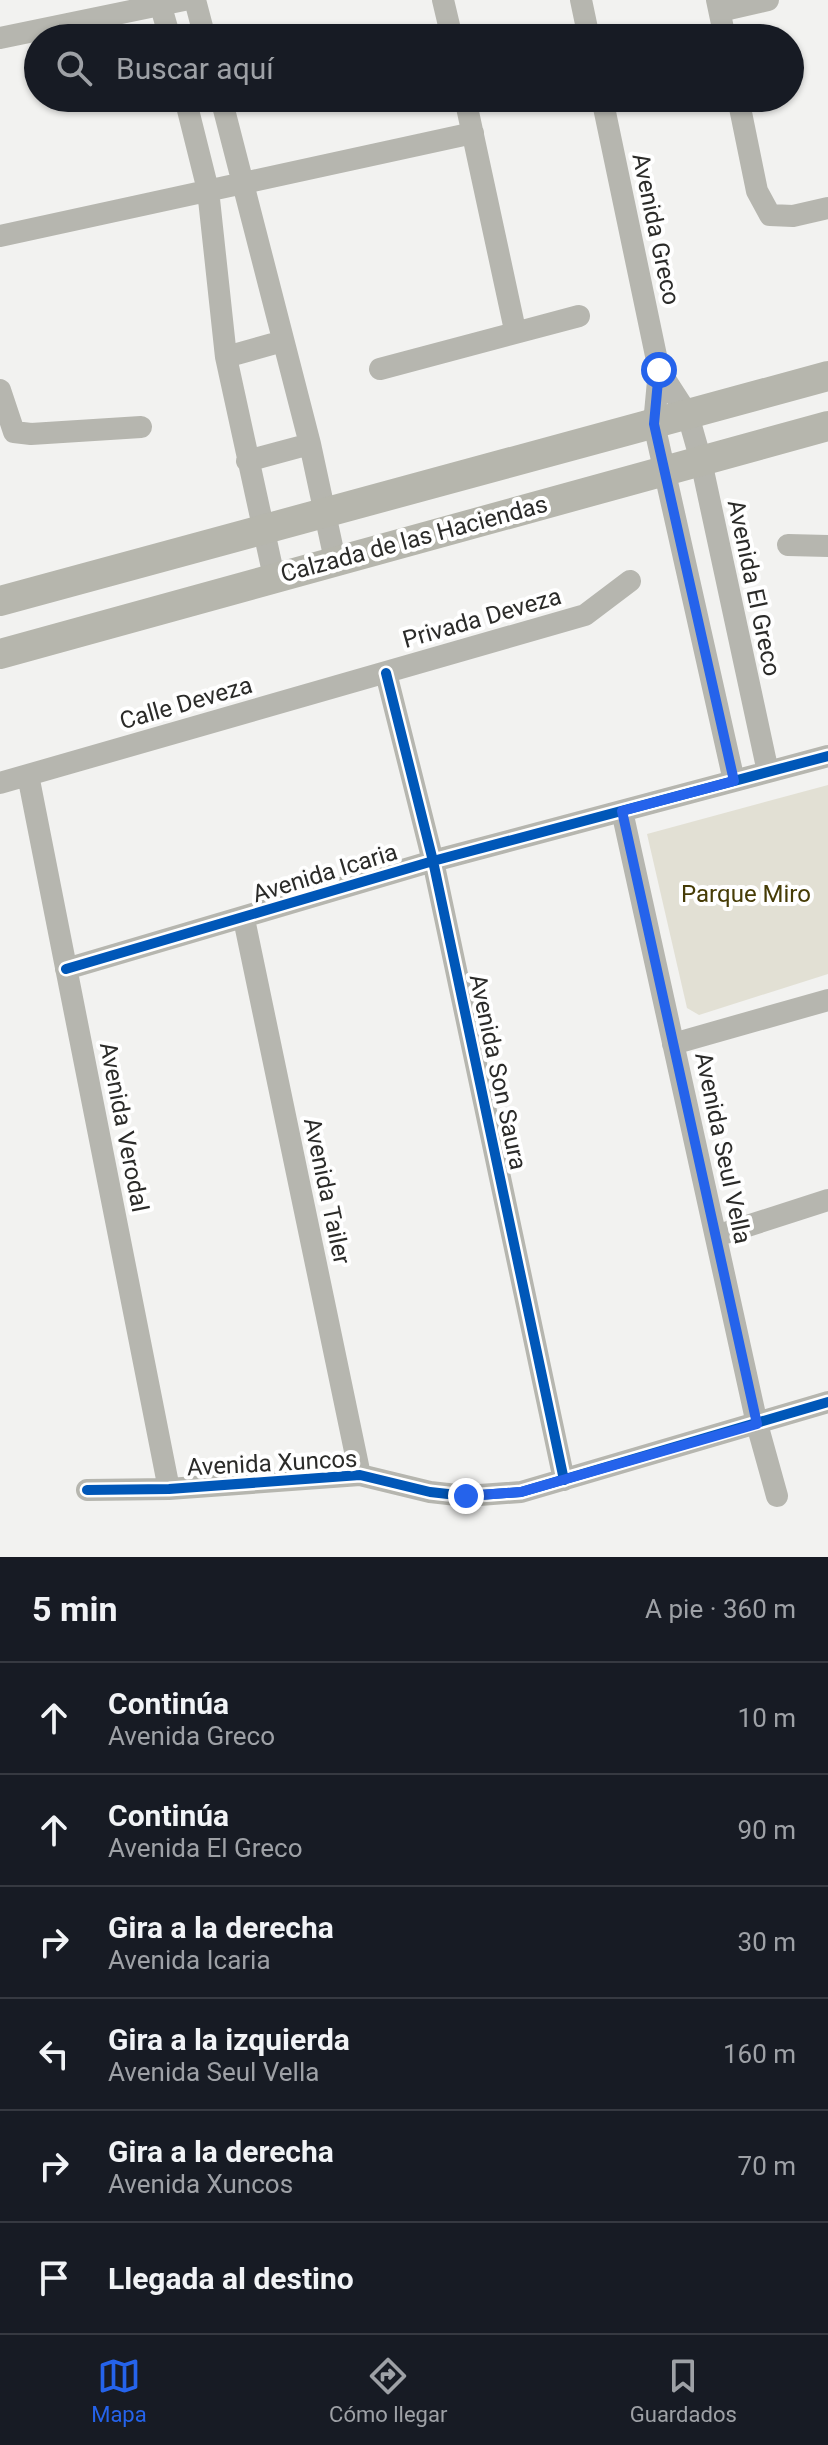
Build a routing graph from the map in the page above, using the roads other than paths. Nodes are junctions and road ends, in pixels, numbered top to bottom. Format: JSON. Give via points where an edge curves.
{"nodes":[{"id":1,"x":184,"y":0,"type":"edge"},
{"id":2,"x":195,"y":0,"type":"edge"},
{"id":3,"x":443,"y":0,"type":"edge"},
{"id":4,"x":581,"y":0,"type":"edge"},
{"id":5,"x":768,"y":0,"type":"edge"},
{"id":6,"x":160,"y":2,"type":"edge"},
{"id":7,"x":719,"y":6,"type":"edge"},
{"id":8,"x":62,"y":24,"type":"edge"},
{"id":9,"x":166,"y":24,"type":"edge"},
{"id":10,"x":201,"y":24,"type":"edge"},
{"id":11,"x":449,"y":24,"type":"edge"},
{"id":12,"x":586,"y":24,"type":"edge"},
{"id":13,"x":24,"y":33,"type":"edge"},
{"id":14,"x":0,"y":38,"type":"edge"},
{"id":15,"x":188,"y":112,"type":"edge"},
{"id":16,"x":225,"y":112,"type":"edge"},
{"id":17,"x":468,"y":112,"type":"edge"},
{"id":18,"x":605,"y":112,"type":"edge"},
{"id":19,"x":741,"y":112,"type":"edge"},
{"id":20,"x":473,"y":133,"type":"junction"},
{"id":21,"x":243,"y":183,"type":"junction"},
{"id":22,"x":208,"y":190,"type":"junction"},
{"id":23,"x":828,"y":208,"type":"edge"},
{"id":24,"x":0,"y":236,"type":"edge"},
{"id":25,"x":579,"y":316,"type":"dead end"},
{"id":26,"x":515,"y":330,"type":"junction"},
{"id":27,"x":283,"y":341,"type":"junction"},
{"id":28,"x":226,"y":357,"type":"junction"},
{"id":29,"x":380,"y":369,"type":"dead end"},
{"id":30,"x":659,"y":370,"type":"junction"},
{"id":31,"x":828,"y":376,"type":"edge"},
{"id":32,"x":0,"y":390,"type":"edge"},
{"id":33,"x":688,"y":415,"type":"junction"},
{"id":34,"x":654,"y":424,"type":"junction"},
{"id":35,"x":828,"y":426,"type":"edge"},
{"id":36,"x":141,"y":427,"type":"dead end"},
{"id":37,"x":310,"y":444,"type":"junction"},
{"id":38,"x":247,"y":461,"type":"junction"},
{"id":39,"x":701,"y":461,"type":"junction"},
{"id":40,"x":666,"y":471,"type":"junction"},
{"id":41,"x":708,"y":500,"type":"junction"},
{"id":42,"x":673,"y":508,"type":"junction"},
{"id":43,"x":324,"y":513,"type":"junction"},
{"id":44,"x":263,"y":531,"type":"junction"},
{"id":45,"x":788,"y":545,"type":"dead end"},
{"id":46,"x":828,"y":546,"type":"edge"},
{"id":47,"x":335,"y":560,"type":"junction"},
{"id":48,"x":274,"y":577,"type":"junction"},
{"id":49,"x":725,"y":580,"type":"junction"},
{"id":50,"x":630,"y":581,"type":"dead end"},
{"id":51,"x":689,"y":587,"type":"junction"},
{"id":52,"x":0,"y":601,"type":"edge"},
{"id":53,"x":0,"y":654,"type":"edge"},
{"id":54,"x":386,"y":673,"type":"junction"},
{"id":55,"x":828,"y":756,"type":"edge"},
{"id":56,"x":768,"y":772,"type":"junction"},
{"id":57,"x":28,"y":775,"type":"junction"},
{"id":58,"x":734,"y":781,"type":"junction"},
{"id":59,"x":0,"y":783,"type":"edge"},
{"id":60,"x":622,"y":811,"type":"junction"},
{"id":61,"x":433,"y":861,"type":"junction"},
{"id":62,"x":244,"y":919,"type":"junction"},
{"id":63,"x":66,"y":969,"type":"junction"},
{"id":64,"x":828,"y":1000,"type":"edge"},
{"id":65,"x":673,"y":1044,"type":"junction"},
{"id":66,"x":828,"y":1200,"type":"edge"},
{"id":67,"x":716,"y":1236,"type":"junction"},
{"id":68,"x":828,"y":1402,"type":"edge"},
{"id":69,"x":757,"y":1424,"type":"junction"},
{"id":70,"x":360,"y":1475,"type":"junction"},
{"id":71,"x":564,"y":1480,"type":"junction"},
{"id":72,"x":169,"y":1489,"type":"junction"},
{"id":73,"x":87,"y":1490,"type":"dead end"},
{"id":74,"x":777,"y":1496,"type":"dead end"}],
"edges":[{"from":1,"to":6,"type":"street"},
{"from":2,"to":10,"type":"street"},
{"from":3,"to":11,"type":"street"},
{"from":4,"to":12,"type":"street"},
{"from":5,"to":7,"type":"street"},
{"from":6,"to":8,"type":"street"},
{"from":6,"to":9,"type":"street"},
{"from":13,"to":14,"type":"street"},
{"from":15,"to":22,"type":"street"},
{"from":16,"to":21,"type":"street"},
{"from":17,"to":20,"type":"street"},
{"from":18,"to":30,"type":"street","name":"Avenida Greco"},
{"from":19,"to":23,"type":"street","via":[[757,191],[770,215]]},
{"from":20,"to":21,"type":"street"},
{"from":20,"to":26,"type":"street"},
{"from":21,"to":22,"type":"street"},
{"from":21,"to":27,"type":"street"},
{"from":22,"to":24,"type":"street"},
{"from":22,"to":28,"type":"street"},
{"from":25,"to":26,"type":"street"},
{"from":26,"to":29,"type":"street"},
{"from":27,"to":28,"type":"street"},
{"from":27,"to":37,"type":"street"},
{"from":28,"to":38,"type":"street"},
{"from":30,"to":33,"type":"street","name":"Avenida Greco"},
{"from":30,"to":34,"type":"street","name":"Avenida Greco"},
{"from":31,"to":33,"type":"main road","name":"Calzada de las Haciendas"},
{"from":32,"to":36,"type":"street","via":[[14,432]]},
{"from":33,"to":34,"type":"main road","name":"Calzada de las Haciendas"},
{"from":33,"to":39,"type":"street","name":"Avenida El Greco"},
{"from":34,"to":40,"type":"street"},
{"from":34,"to":43,"type":"main road","name":"Calzada de las Haciendas"},
{"from":35,"to":39,"type":"main road","name":"Calzada de las Haciendas"},
{"from":37,"to":38,"type":"street"},
{"from":37,"to":43,"type":"street"},
{"from":38,"to":44,"type":"street"},
{"from":39,"to":40,"type":"main road","name":"Calzada de las Haciendas"},
{"from":39,"to":41,"type":"street","name":"Avenida El Greco"},
{"from":40,"to":42,"type":"street"},
{"from":40,"to":47,"type":"main road","name":"Calzada de las Haciendas"},
{"from":41,"to":42,"type":"street"},
{"from":41,"to":49,"type":"street","name":"Avenida El Greco"},
{"from":42,"to":51,"type":"street"},
{"from":43,"to":44,"type":"main road","name":"Calzada de las Haciendas"},
{"from":43,"to":47,"type":"street"},
{"from":44,"to":48,"type":"street"},
{"from":44,"to":52,"type":"main road","name":"Calzada de las Haciendas"},
{"from":45,"to":46,"type":"street"},
{"from":47,"to":48,"type":"main road","name":"Calzada de las Haciendas"},
{"from":48,"to":53,"type":"main road","name":"Calzada de las Haciendas"},
{"from":49,"to":51,"type":"street"},
{"from":49,"to":56,"type":"street","name":"Avenida El Greco"},
{"from":50,"to":54,"type":"street","name":"Privada Deveza","via":[[585,615]]},
{"from":51,"to":58,"type":"street"},
{"from":54,"to":57,"type":"street","name":"Calle Deveza"},
{"from":54,"to":61,"type":"street","name":"Avenida Son Saura"},
{"from":55,"to":56,"type":"street","name":"Avenida Icaria"},
{"from":56,"to":58,"type":"street","name":"Avenida Icaria"},
{"from":57,"to":59,"type":"street","name":"Calle Deveza"},
{"from":57,"to":63,"type":"street","name":"Avenida Verodal"},
{"from":58,"to":60,"type":"street","name":"Avenida Icaria"},
{"from":60,"to":61,"type":"street","name":"Avenida Icaria"},
{"from":60,"to":65,"type":"street","name":"Avenida Seul Vella"},
{"from":61,"to":62,"type":"street","name":"Avenida Icaria"},
{"from":61,"to":71,"type":"street","name":"Avenida Son Saura"},
{"from":62,"to":63,"type":"street","name":"Avenida Icaria"},
{"from":62,"to":70,"type":"street","name":"Avenida Tailer"},
{"from":63,"to":72,"type":"street","name":"Avenida Verodal"},
{"from":64,"to":65,"type":"street"},
{"from":65,"to":67,"type":"street","name":"Avenida Seul Vella"},
{"from":66,"to":67,"type":"street"},
{"from":67,"to":69,"type":"street","name":"Avenida Seul Vella"},
{"from":68,"to":69,"type":"street","name":"Avenida Xuncos"},
{"from":69,"to":71,"type":"street","name":"Avenida Xuncos"},
{"from":69,"to":74,"type":"street","name":"Avenida Seul Vella"},
{"from":70,"to":71,"type":"street","name":"Avenida Xuncos","via":[[466,1496],[521,1492]]},
{"from":70,"to":72,"type":"street","name":"Avenida Xuncos"},
{"from":72,"to":73,"type":"street","name":"Avenida Xuncos"}]}
